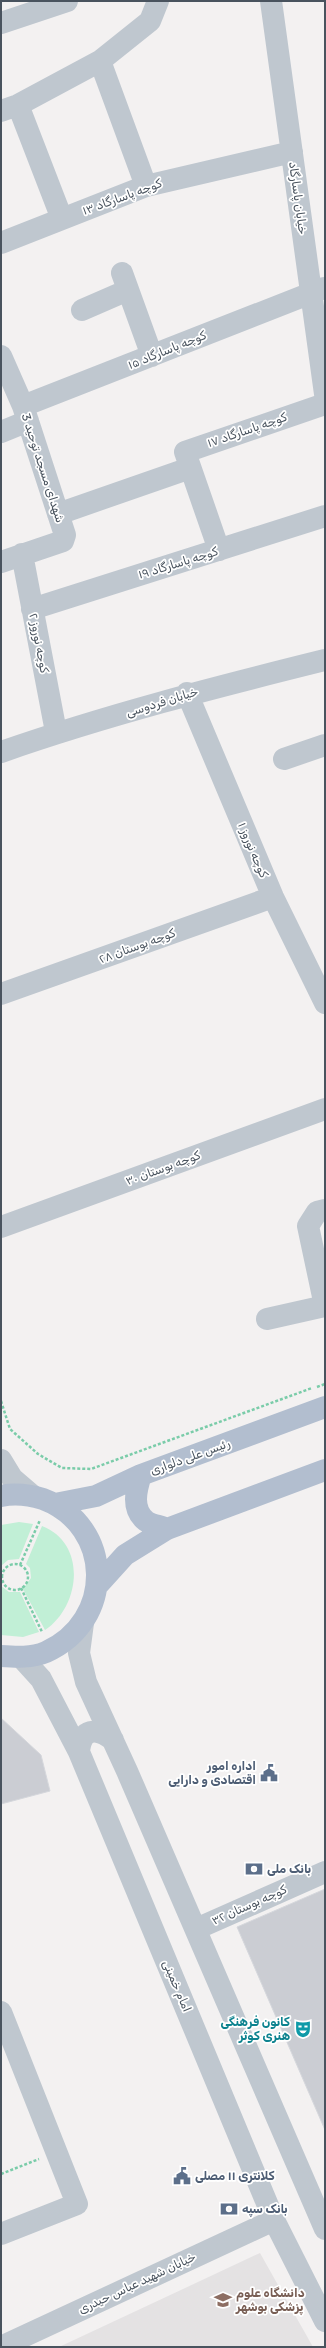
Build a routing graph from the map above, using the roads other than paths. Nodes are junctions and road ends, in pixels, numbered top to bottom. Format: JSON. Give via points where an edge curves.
{"nodes":[{"id":1,"x":67,"y":1,"type":"edge"},
{"id":2,"x":158,"y":1,"type":"edge"},
{"id":3,"x":271,"y":1,"type":"edge"},
{"id":4,"x":1,"y":23,"type":"edge"},
{"id":5,"x":100,"y":61,"type":"junction"},
{"id":6,"x":9,"y":108,"type":"edge"},
{"id":7,"x":292,"y":152,"type":"junction"},
{"id":8,"x":146,"y":186,"type":"junction"},
{"id":9,"x":62,"y":219,"type":"junction"},
{"id":10,"x":1,"y":242,"type":"edge"},
{"id":11,"x":318,"y":290,"type":"edge"},
{"id":12,"x":82,"y":310,"type":"dead end"},
{"id":13,"x":1,"y":356,"type":"edge"},
{"id":14,"x":152,"y":356,"type":"junction"},
{"id":15,"x":325,"y":394,"type":"edge"},
{"id":16,"x":325,"y":404,"type":"edge"},
{"id":17,"x":25,"y":414,"type":"junction"},
{"id":18,"x":1,"y":432,"type":"edge"},
{"id":19,"x":190,"y":468,"type":"junction"},
{"id":20,"x":58,"y":514,"type":"junction"},
{"id":21,"x":325,"y":516,"type":"edge"},
{"id":22,"x":219,"y":550,"type":"junction"},
{"id":23,"x":22,"y":554,"type":"junction"},
{"id":24,"x":1,"y":562,"type":"edge"},
{"id":25,"x":32,"y":609,"type":"junction"},
{"id":26,"x":325,"y":660,"type":"edge"},
{"id":27,"x":188,"y":694,"type":"junction"},
{"id":28,"x":56,"y":732,"type":"junction"},
{"id":29,"x":325,"y":745,"type":"edge"},
{"id":30,"x":1,"y":752,"type":"edge"},
{"id":31,"x":284,"y":759,"type":"dead end"},
{"id":32,"x":272,"y":897,"type":"junction"},
{"id":33,"x":1,"y":994,"type":"edge"},
{"id":34,"x":325,"y":1002,"type":"edge"},
{"id":35,"x":325,"y":1109,"type":"edge"},
{"id":36,"x":325,"y":1210,"type":"edge"},
{"id":37,"x":1,"y":1227,"type":"edge"},
{"id":38,"x":325,"y":1306,"type":"edge"},
{"id":39,"x":267,"y":1319,"type":"dead end"},
{"id":40,"x":325,"y":1407,"type":"edge"},
{"id":41,"x":1,"y":1460,"type":"edge"},
{"id":42,"x":325,"y":1470,"type":"edge"},
{"id":43,"x":141,"y":1475,"type":"junction"},
{"id":44,"x":1,"y":1496,"type":"edge"},
{"id":45,"x":33,"y":1496,"type":"junction"},
{"id":46,"x":51,"y":1513,"type":"junction"},
{"id":47,"x":167,"y":1529,"type":"junction"},
{"id":48,"x":97,"y":1586,"type":"junction"},
{"id":49,"x":83,"y":1623,"type":"junction"},
{"id":50,"x":11,"y":1656,"type":"edge"},
{"id":51,"x":113,"y":1740,"type":"junction"},
{"id":52,"x":79,"y":1752,"type":"junction"},
{"id":53,"x":325,"y":1872,"type":"edge"},
{"id":54,"x":196,"y":1929,"type":"junction"},
{"id":55,"x":1,"y":2012,"type":"edge"},
{"id":56,"x":322,"y":2215,"type":"edge"},
{"id":57,"x":274,"y":2220,"type":"junction"},
{"id":58,"x":1,"y":2234,"type":"edge"},
{"id":59,"x":325,"y":2321,"type":"edge"},
{"id":60,"x":1,"y":2346,"type":"edge"}],
"edges":[{"from":1,"to":4,"type":"street"},
{"from":2,"to":5,"type":"street","via":[[150,21]]},
{"from":3,"to":7,"type":"street","name":"خیابان پاسارگاد"},
{"from":5,"to":6,"type":"street"},
{"from":5,"to":8,"type":"street"},
{"from":6,"to":9,"type":"street"},
{"from":7,"to":8,"type":"street","name":"کوچه پاسارگاد ۱۳"},
{"from":7,"to":11,"type":"street","name":"خیابان پاسارگاد"},
{"from":8,"to":9,"type":"street","name":"کوچه پاسارگاد ۱۳"},
{"from":9,"to":10,"type":"street","name":"کوچه پاسارگاد ۱۳"},
{"from":11,"to":14,"type":"street","name":"کوچه پاسارگاد ۱۵"},
{"from":11,"to":15,"type":"street","name":"خیابان پاسارگاد"},
{"from":12,"to":14,"type":"street","via":[[125,281]]},
{"from":13,"to":17,"type":"street","name":"شهدای مسجد توحید 3"},
{"from":14,"to":17,"type":"street","name":"کوچه پاسارگاد ۱۵"},
{"from":16,"to":19,"type":"street","name":"کوچه پاسارگاد ۱۷","via":[[187,450],[185,454]]},
{"from":17,"to":18,"type":"street","name":"کوچه پاسارگاد ۱۵"},
{"from":17,"to":20,"type":"street","name":"شهدای مسجد توحید 3"},
{"from":19,"to":20,"type":"street"},
{"from":19,"to":22,"type":"street"},
{"from":20,"to":23,"type":"street","name":"شهدای مسجد توحید 3","via":[[65,536],[63,541]]},
{"from":21,"to":22,"type":"street","name":"کوچه پاسارگاد ۱۹"},
{"from":22,"to":25,"type":"street","name":"کوچه پاسارگاد ۱۹"},
{"from":23,"to":24,"type":"street"},
{"from":23,"to":25,"type":"street","name":"کوچه نوروز ۲"},
{"from":25,"to":28,"type":"street","name":"کوچه نوروز ۲"},
{"from":26,"to":27,"type":"street","name":"خیابان فردوسی"},
{"from":27,"to":28,"type":"street","name":"خیابان فردوسی"},
{"from":27,"to":32,"type":"street","name":"کوچه نوروز ۱"},
{"from":28,"to":30,"type":"street","name":"خیابان فردوسی"},
{"from":29,"to":31,"type":"street"},
{"from":32,"to":33,"type":"street","name":"کوچه بوستان ۲۸"},
{"from":32,"to":34,"type":"street","name":"کوچه نوروز ۱"},
{"from":35,"to":37,"type":"street","name":"کوچه بوستان ۳۰"},
{"from":36,"to":38,"type":"street","via":[[317,1212],[308,1226]]},
{"from":38,"to":39,"type":"street"},
{"from":40,"to":43,"type":"main road","name":"رئیس علی دلواری"},
{"from":41,"to":45,"type":"street","via":[[12,1478]]},
{"from":42,"to":47,"type":"main road"},
{"from":43,"to":46,"type":"main road","name":"رئیس علی دلواری"},
{"from":43,"to":47,"type":"main road","via":[[135,1491],[136,1507],[146,1521]]},
{"from":44,"to":45,"type":"main road"},
{"from":45,"to":46,"type":"main road"},
{"from":46,"to":48,"type":"main road","via":[[77,1520],[91,1543],[98,1570]]},
{"from":47,"to":48,"type":"main road","via":[[124,1554]]},
{"from":48,"to":49,"type":"main road","via":[[94,1602]]},
{"from":49,"to":50,"type":"main road","via":[[66,1640],[45,1652]]},
{"from":49,"to":51,"type":"street","via":[[79,1653],[86,1682]]},
{"from":50,"to":52,"type":"street","name":"امام خمینی","via":[[41,1679]]},
{"from":51,"to":52,"type":"street","via":[[104,1733],[94,1731],[80,1741]]},
{"from":51,"to":54,"type":"street"},
{"from":52,"to":57,"type":"street","name":"امام خمینی"},
{"from":53,"to":54,"type":"street","name":"کوچه بوستان ۳۲"},
{"from":54,"to":56,"type":"street"},
{"from":55,"to":58,"type":"street","via":[[77,2204]]},
{"from":57,"to":59,"type":"street","name":"امام خمینی"},
{"from":57,"to":60,"type":"street","name":"خیابان شهید عباس حیدری"}]}
